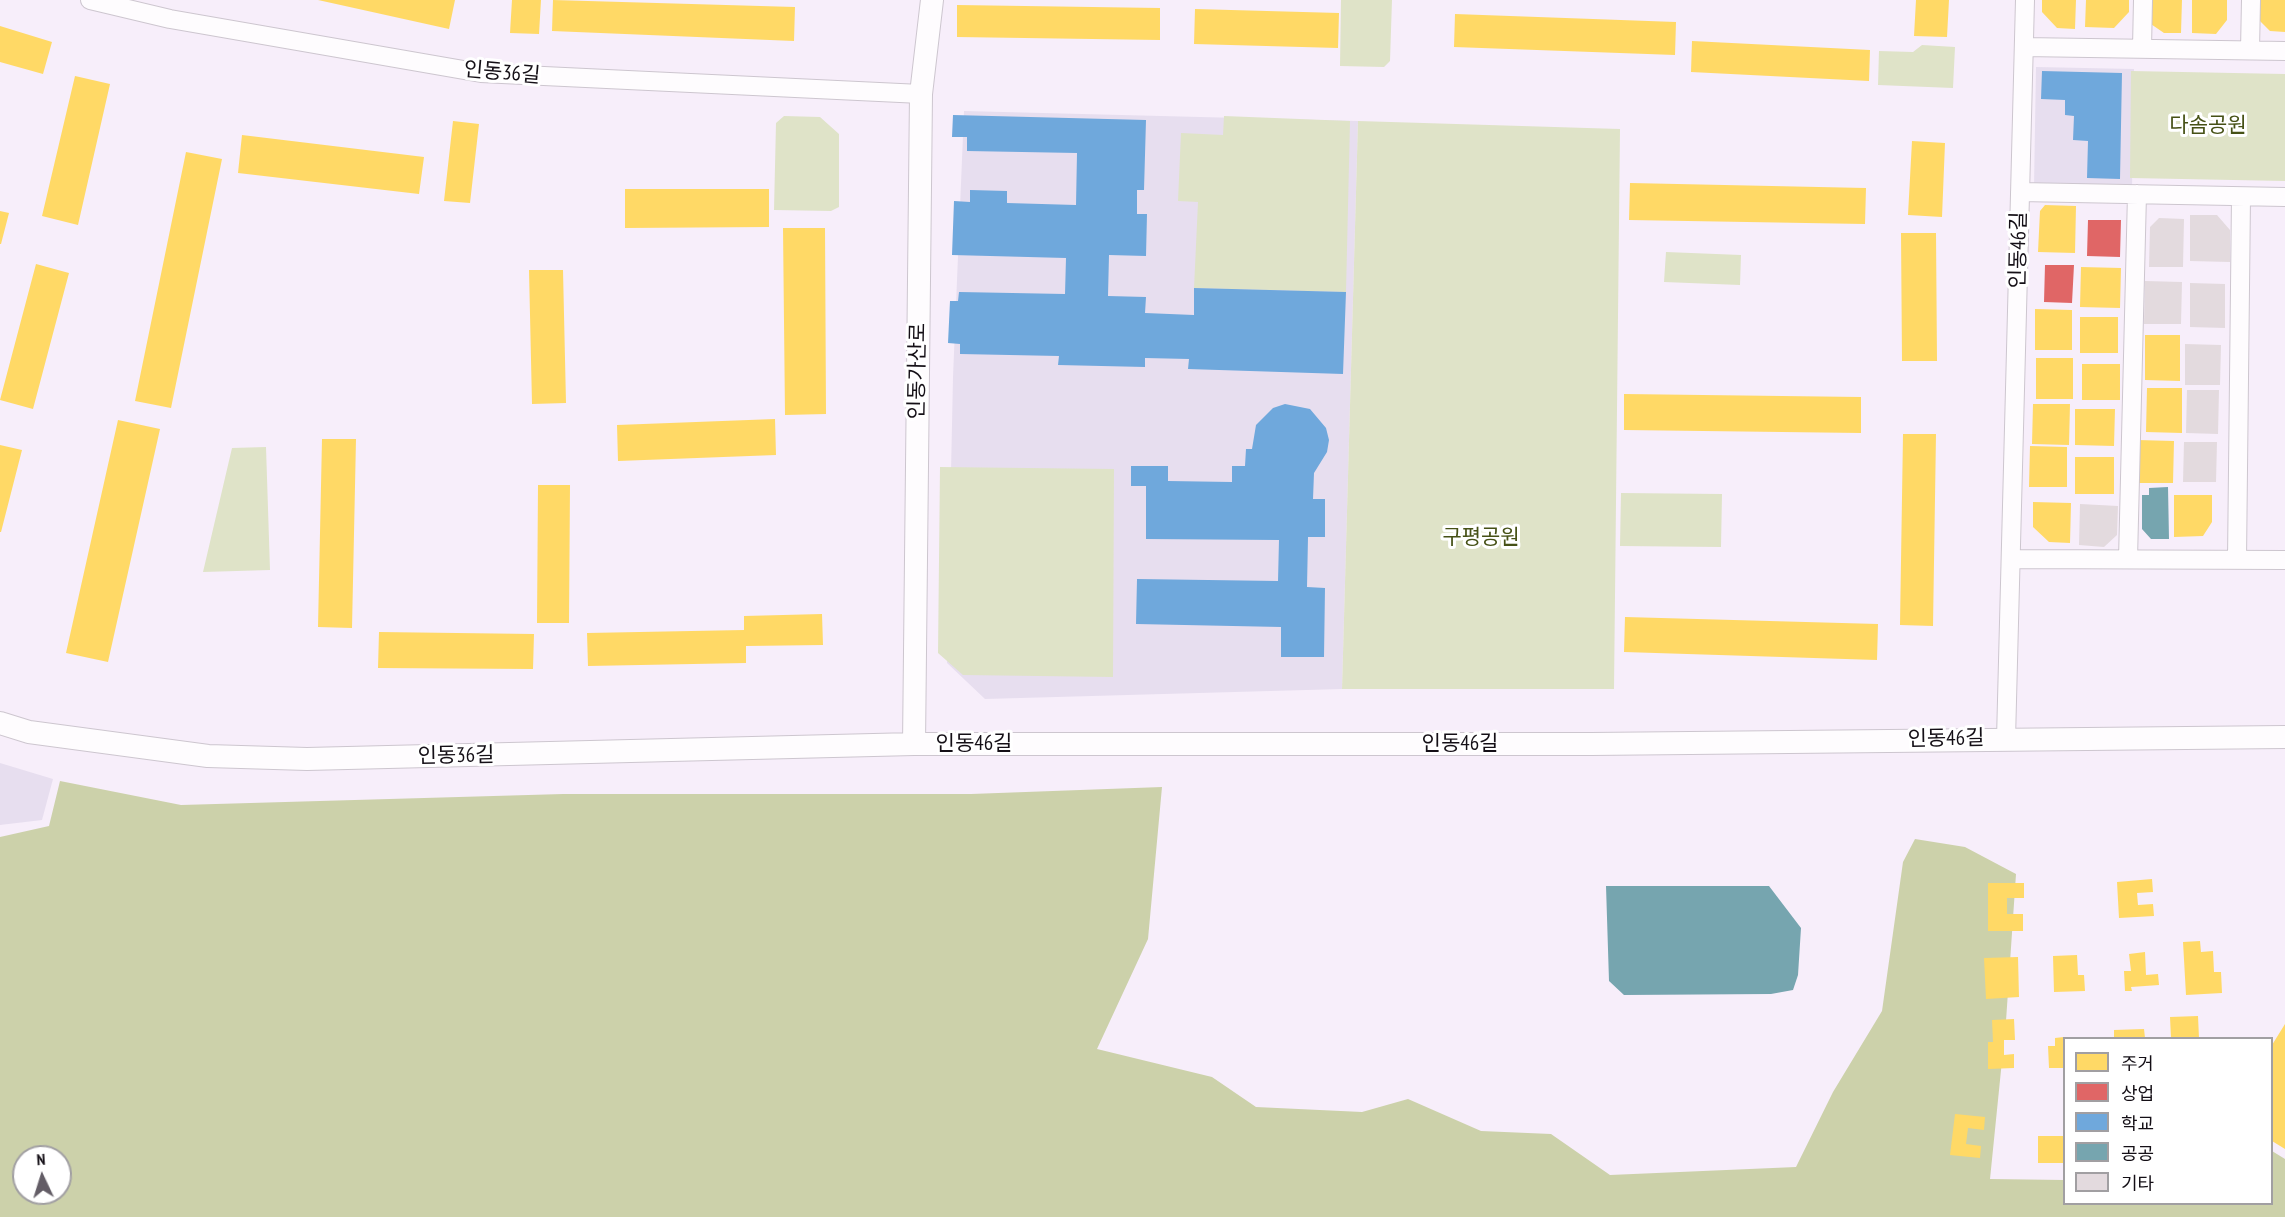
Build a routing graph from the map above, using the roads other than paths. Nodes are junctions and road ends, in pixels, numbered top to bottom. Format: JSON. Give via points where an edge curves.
{"nodes":[{"id":1,"x":90,"y":0,"type":"edge"},
{"id":2,"x":932,"y":0,"type":"edge"},
{"id":3,"x":2025,"y":0,"type":"edge"},
{"id":4,"x":2143,"y":0,"type":"edge"},
{"id":5,"x":2251,"y":0,"type":"edge"},
{"id":6,"x":2024,"y":46,"type":"junction"},
{"id":7,"x":2142,"y":48,"type":"junction"},
{"id":8,"x":2250,"y":50,"type":"junction"},
{"id":9,"x":2285,"y":51,"type":"edge"},
{"id":10,"x":921,"y":94,"type":"junction"},
{"id":11,"x":2020,"y":192,"type":"junction"},
{"id":12,"x":2137,"y":194,"type":"junction"},
{"id":13,"x":2241,"y":196,"type":"junction"},
{"id":14,"x":2285,"y":197,"type":"edge"},
{"id":15,"x":2011,"y":559,"type":"junction"},
{"id":16,"x":2128,"y":560,"type":"junction"},
{"id":17,"x":2237,"y":560,"type":"junction"},
{"id":18,"x":2285,"y":561,"type":"edge"},
{"id":19,"x":0,"y":723,"type":"edge"},
{"id":20,"x":2285,"y":737,"type":"edge"},
{"id":21,"x":2006,"y":739,"type":"junction"},
{"id":22,"x":914,"y":744,"type":"junction"}],
"edges":[{"from":1,"to":10,"type":"street","name":"인동36길","via":[[170,19],[481,73]]},
{"from":2,"to":10,"type":"street","name":"인동가산로"},
{"from":3,"to":6,"type":"street","name":"인동46길"},
{"from":4,"to":7,"type":"street"},
{"from":5,"to":8,"type":"street"},
{"from":6,"to":7,"type":"street"},
{"from":6,"to":11,"type":"street","name":"인동46길"},
{"from":7,"to":8,"type":"street"},
{"from":8,"to":9,"type":"street"},
{"from":10,"to":22,"type":"street","name":"인동가산로"},
{"from":11,"to":12,"type":"street","name":"인동46길"},
{"from":11,"to":15,"type":"street","name":"인동46길"},
{"from":12,"to":13,"type":"street","name":"인동46길"},
{"from":12,"to":16,"type":"street"},
{"from":13,"to":14,"type":"street","name":"인동46길"},
{"from":13,"to":17,"type":"street"},
{"from":15,"to":16,"type":"street"},
{"from":15,"to":21,"type":"street","name":"인동46길"},
{"from":16,"to":17,"type":"street"},
{"from":17,"to":18,"type":"street"},
{"from":19,"to":22,"type":"street","name":"인동36길","via":[[29,732],[186,753],[307,759]]},
{"from":20,"to":21,"type":"street","name":"인동46길"},
{"from":21,"to":22,"type":"street","name":"인동46길","via":[[1592,744]]}]}
